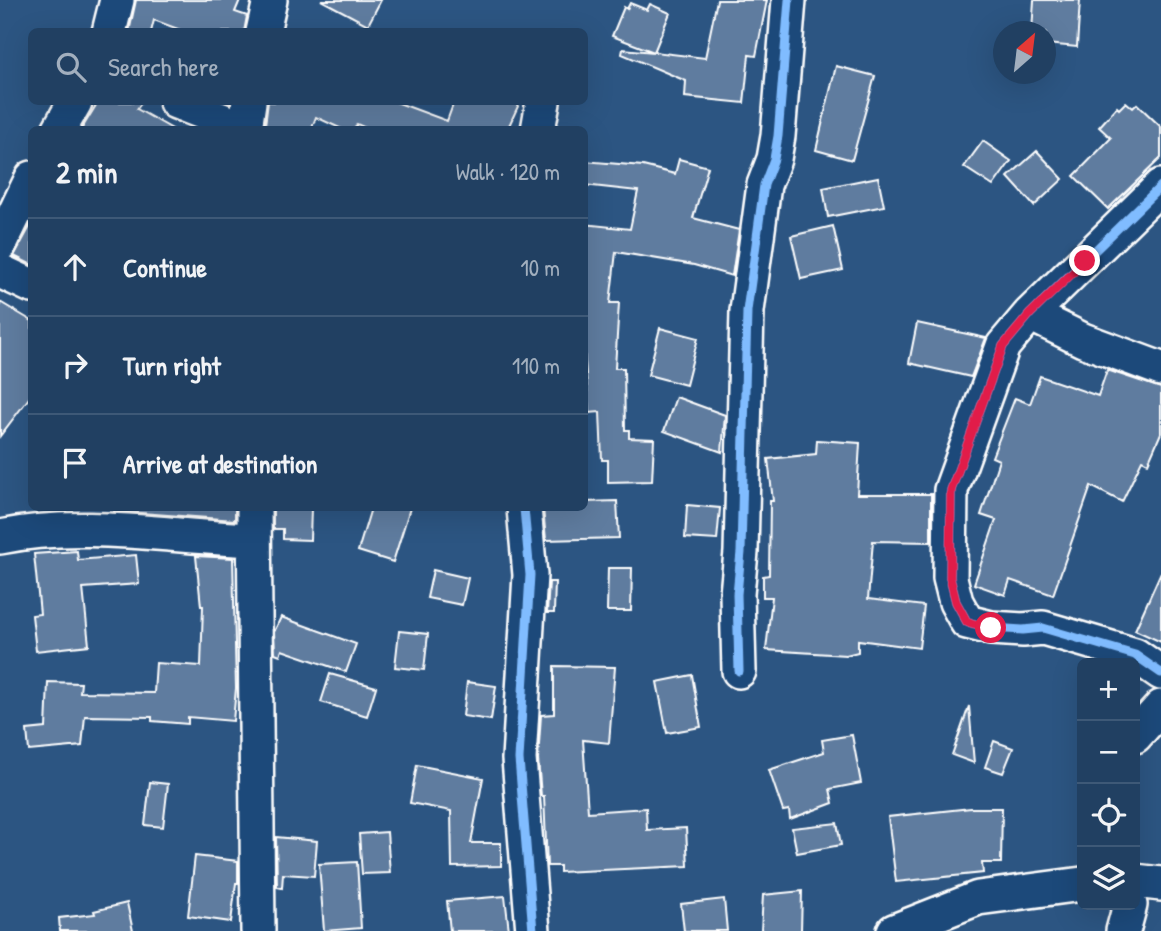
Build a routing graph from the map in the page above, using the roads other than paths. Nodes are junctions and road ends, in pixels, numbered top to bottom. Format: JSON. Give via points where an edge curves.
{"nodes":[{"id":1,"x":117,"y":0,"type":"edge"},
{"id":2,"x":270,"y":0,"type":"edge"},
{"id":3,"x":789,"y":0,"type":"edge"},
{"id":4,"x":110,"y":28,"type":"edge"},
{"id":5,"x":264,"y":28,"type":"edge"},
{"id":6,"x":73,"y":105,"type":"edge"},
{"id":7,"x":183,"y":105,"type":"edge"},
{"id":8,"x":249,"y":105,"type":"edge"},
{"id":9,"x":542,"y":105,"type":"edge"},
{"id":10,"x":61,"y":126,"type":"edge"},
{"id":11,"x":235,"y":126,"type":"edge"},
{"id":12,"x":246,"y":126,"type":"edge"},
{"id":13,"x":539,"y":126,"type":"edge"},
{"id":14,"x":28,"y":186,"type":"edge"},
{"id":15,"x":1161,"y":186,"type":"edge"},
{"id":16,"x":0,"y":244,"type":"edge"},
{"id":17,"x":0,"y":271,"type":"edge"},
{"id":18,"x":28,"y":284,"type":"edge"},
{"id":19,"x":1030,"y":314,"type":"junction"},
{"id":20,"x":1161,"y":369,"type":"edge"},
{"id":21,"x":254,"y":511,"type":"edge"},
{"id":22,"x":524,"y":511,"type":"edge"},
{"id":23,"x":0,"y":537,"type":"edge"},
{"id":24,"x":254,"y":540,"type":"junction"},
{"id":25,"x":739,"y":671,"type":"dead end"},
{"id":26,"x":1161,"y":673,"type":"edge"},
{"id":27,"x":1161,"y":707,"type":"edge"},
{"id":28,"x":1140,"y":730,"type":"edge"},
{"id":29,"x":1077,"y":885,"type":"edge"},
{"id":30,"x":1131,"y":910,"type":"edge"},
{"id":31,"x":258,"y":931,"type":"edge"},
{"id":32,"x":533,"y":931,"type":"edge"},
{"id":33,"x":894,"y":931,"type":"edge"},
{"id":34,"x":1123,"y":931,"type":"edge"}],
"edges":[{"from":1,"to":4,"type":"street"},
{"from":2,"to":5,"type":"street"},
{"from":3,"to":25,"type":"street","via":[[778,136],[764,185],[747,311],[737,594]]},
{"from":6,"to":10,"type":"street"},
{"from":7,"to":11,"type":"street"},
{"from":8,"to":12,"type":"street"},
{"from":9,"to":13,"type":"street"},
{"from":14,"to":16,"type":"street"},
{"from":15,"to":19,"type":"street"},
{"from":17,"to":18,"type":"street"},
{"from":19,"to":20,"type":"street"},
{"from":19,"to":26,"type":"street","via":[[1003,346],[951,490],[950,578],[956,602],[967,622],[1012,630],[1043,628],[1135,655]]},
{"from":21,"to":24,"type":"street"},
{"from":22,"to":32,"type":"street","via":[[530,575],[519,759]]},
{"from":23,"to":24,"type":"street","via":[[76,529]]},
{"from":24,"to":31,"type":"street"},
{"from":27,"to":28,"type":"street"},
{"from":29,"to":33,"type":"street","via":[[978,898]]},
{"from":30,"to":34,"type":"street"}]}
